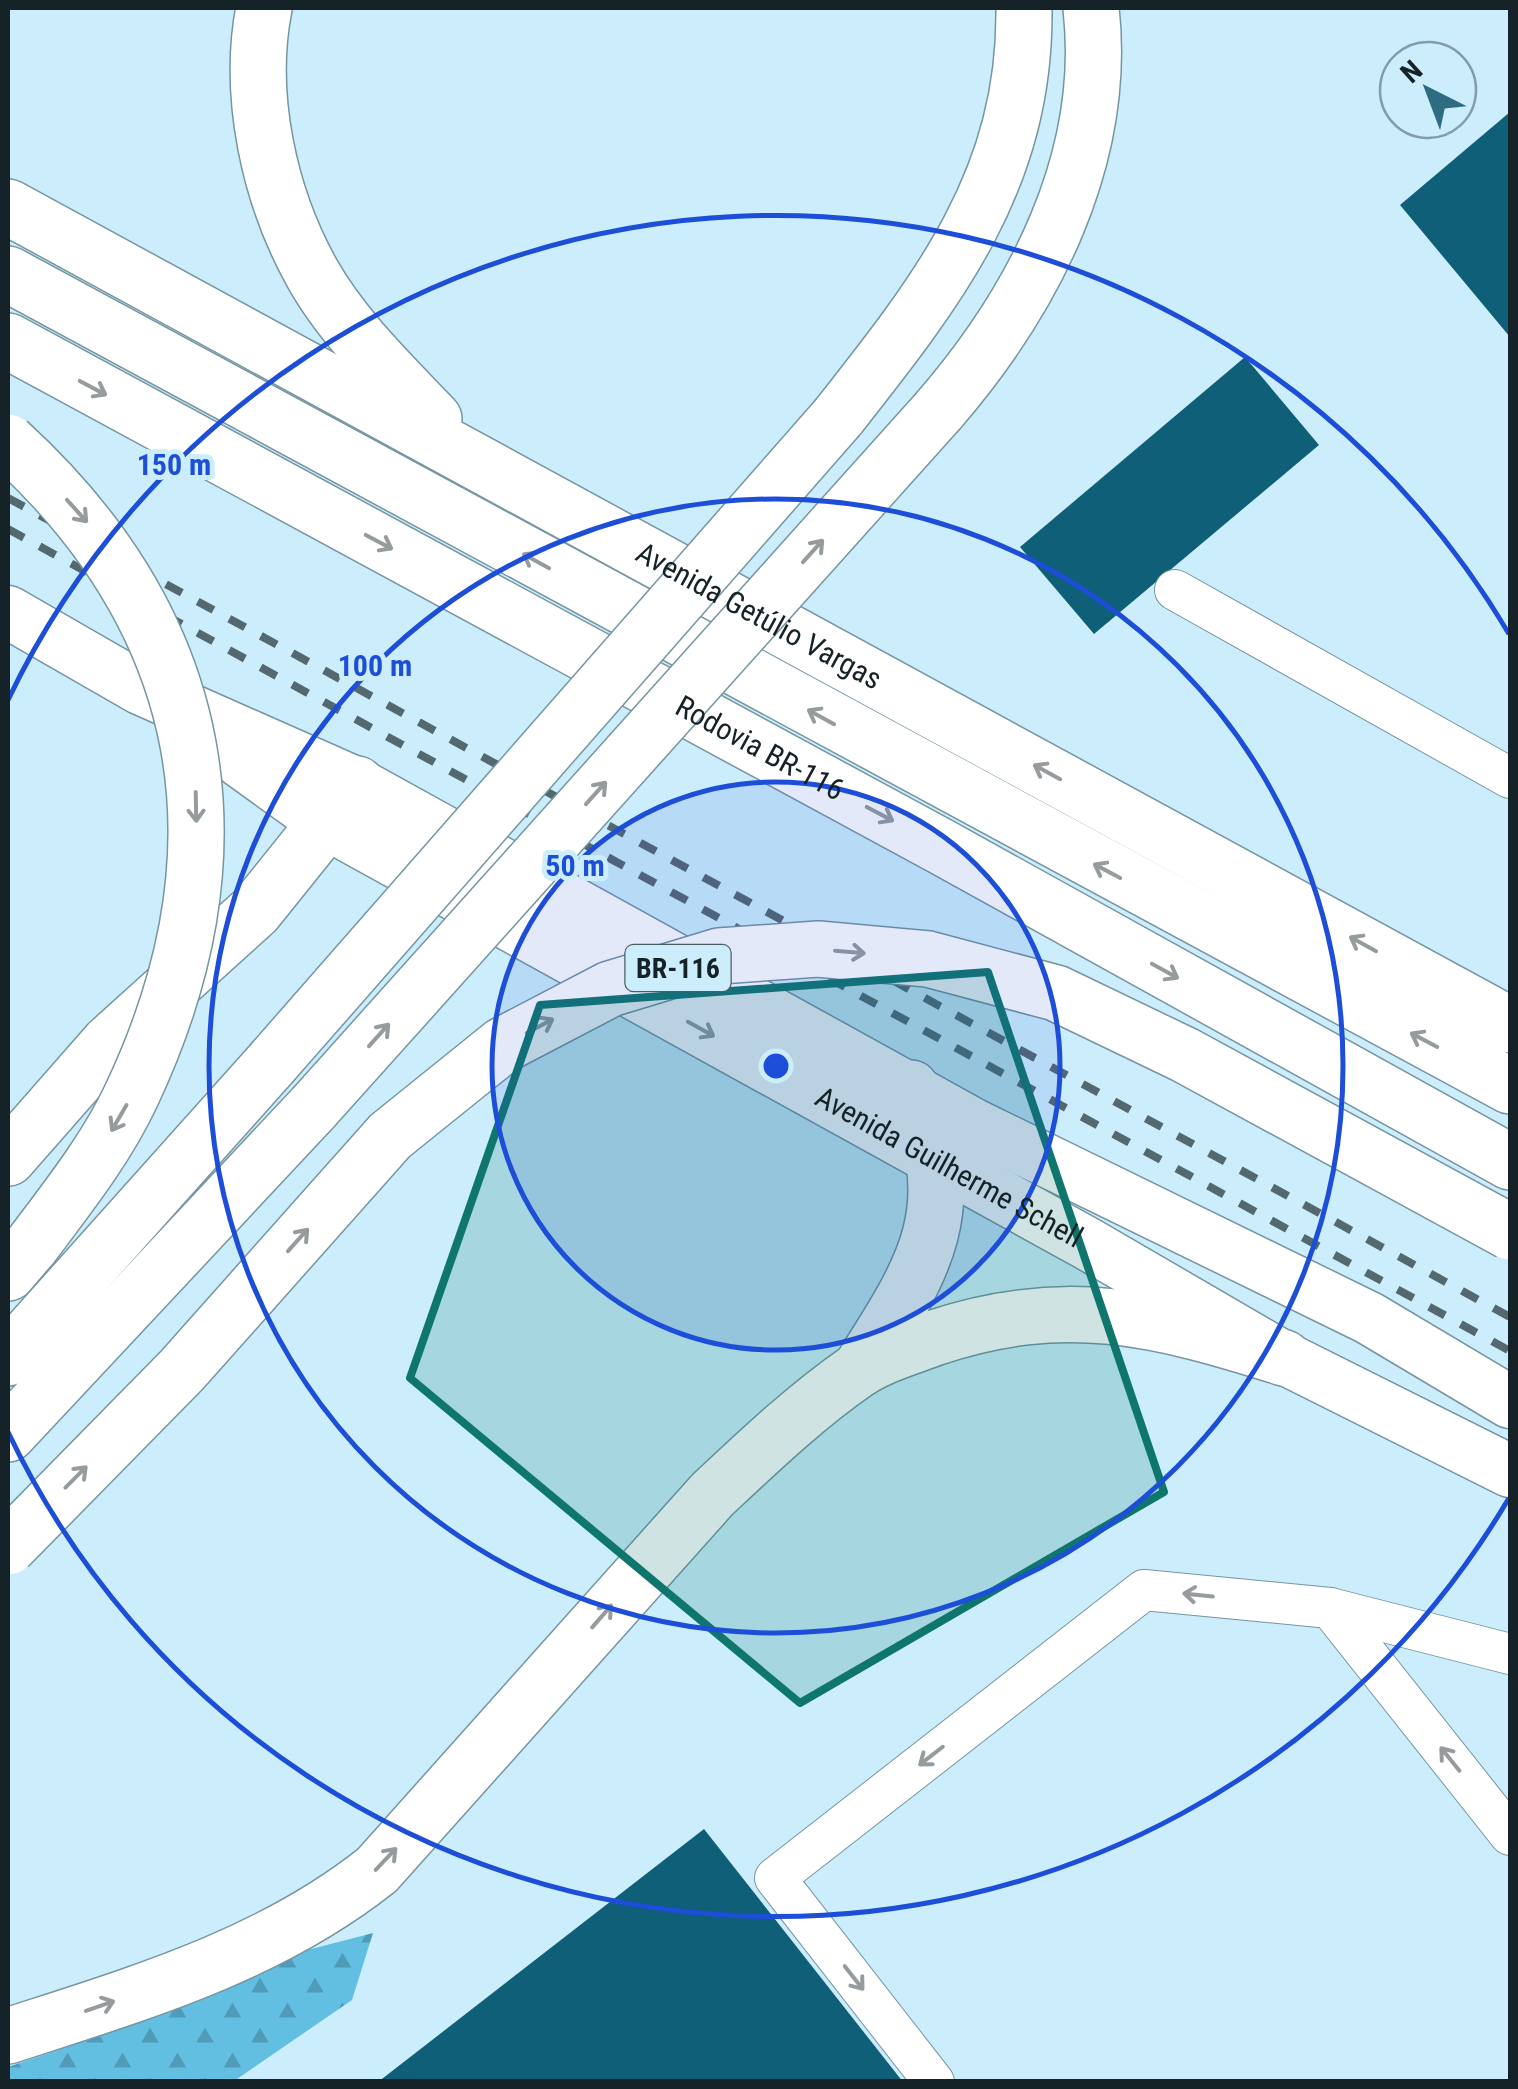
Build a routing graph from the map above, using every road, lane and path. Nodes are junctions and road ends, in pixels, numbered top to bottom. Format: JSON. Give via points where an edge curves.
{"nodes":[{"id":1,"x":264,"y":8,"type":"edge"},
{"id":2,"x":1024,"y":8,"type":"edge"},
{"id":3,"x":1091,"y":8,"type":"edge"},
{"id":4,"x":8,"y":207,"type":"edge"},
{"id":5,"x":8,"y":274,"type":"edge"},
{"id":6,"x":8,"y":341,"type":"edge"},
{"id":7,"x":8,"y":442,"type":"edge"},
{"id":8,"x":471,"y":458,"type":"junction"},
{"id":9,"x":1176,"y":590,"type":"dead end"},
{"id":10,"x":8,"y":612,"type":"edge"},
{"id":11,"x":1510,"y":778,"type":"edge"},
{"id":12,"x":341,"y":803,"type":"junction"},
{"id":13,"x":1510,"y":1025,"type":"edge"},
{"id":14,"x":1510,"y":1086,"type":"edge"},
{"id":15,"x":911,"y":1088,"type":"junction"},
{"id":16,"x":8,"y":1158,"type":"edge"},
{"id":17,"x":937,"y":1162,"type":"junction"},
{"id":18,"x":1510,"y":1162,"type":"edge"},
{"id":19,"x":1510,"y":1232,"type":"edge"},
{"id":20,"x":20,"y":1259,"type":"edge"},
{"id":21,"x":8,"y":1358,"type":"edge"},
{"id":22,"x":1284,"y":1358,"type":"junction"},
{"id":23,"x":860,"y":1368,"type":"junction"},
{"id":24,"x":1510,"y":1402,"type":"edge"},
{"id":25,"x":8,"y":1434,"type":"edge"},
{"id":26,"x":1510,"y":1472,"type":"edge"},
{"id":27,"x":8,"y":1547,"type":"edge"},
{"id":28,"x":1330,"y":1608,"type":"junction"},
{"id":29,"x":1510,"y":1654,"type":"edge"},
{"id":30,"x":1510,"y":1835,"type":"edge"},
{"id":31,"x":8,"y":2036,"type":"edge"},
{"id":32,"x":934,"y":2082,"type":"edge"}],
"edges":[{"from":1,"to":8,"type":"highway","via":[[257,42],[275,190],[313,275],[383,366]]},
{"from":2,"to":21,"type":"highway","bridge":true,"via":[[1025,63],[1008,140],[976,218],[928,304],[838,417]]},
{"from":25,"to":3,"type":"highway","one_way":true,"bridge":true,"via":[[314,1108],[939,410],[1005,324],[1041,264],[1070,195],[1088,111]]},
{"from":4,"to":8,"type":"highway","name":"Avenida Getúlio Vargas"},
{"from":14,"to":5,"type":"highway","name":"Rodovia BR-116","one_way":true},
{"from":6,"to":18,"type":"highway","name":"Rodovia BR-116","one_way":true},
{"from":7,"to":20,"type":"highway","one_way":true,"bridge":true,"via":[[88,524],[135,595],[189,734],[198,806],[183,954],[159,1028],[132,1096],[89,1169]]},
{"from":13,"to":8,"type":"highway","name":"Avenida Getúlio Vargas","one_way":true},
{"from":9,"to":11,"type":"lane"},
{"from":10,"to":12,"type":"main road","name":"Avenida Guilherme Schell"},
{"from":12,"to":15,"type":"main road","name":"Avenida Guilherme Schell"},
{"from":12,"to":16,"type":"highway","via":[[255,911],[109,1043]]},
{"from":12,"to":17,"type":"main road","name":"Avenida Guilherme Schell","one_way":true},
{"from":15,"to":17,"type":"highway"},
{"from":15,"to":24,"type":"main road","name":"Avenida Guilherme Schell","via":[[1369,1318]]},
{"from":17,"to":22,"type":"main road","name":"Avenida Guilherme Schell"},
{"from":17,"to":23,"type":"highway","via":[[929,1240],[913,1282]]},
{"from":27,"to":19,"type":"highway","number":"BR-116","one_way":true,"bridge":true,"via":[[182,1370],[390,1136],[503,1046],[610,989],[718,956],[818,949],[928,959],[1056,993],[1186,1055]]},
{"from":22,"to":23,"type":"highway","via":[[1176,1324],[1066,1312],[1000,1318]]},
{"from":22,"to":26,"type":"main road","name":"Avenida Guilherme Schell"},
{"from":31,"to":23,"type":"highway","one_way":true,"via":[[246,1952],[352,1890],[712,1496]]},
{"from":28,"to":29,"type":"lane"},
{"from":30,"to":28,"type":"lane","one_way":true},
{"from":28,"to":32,"type":"lane","one_way":true,"via":[[1144,1590],[775,1878]]}]}
